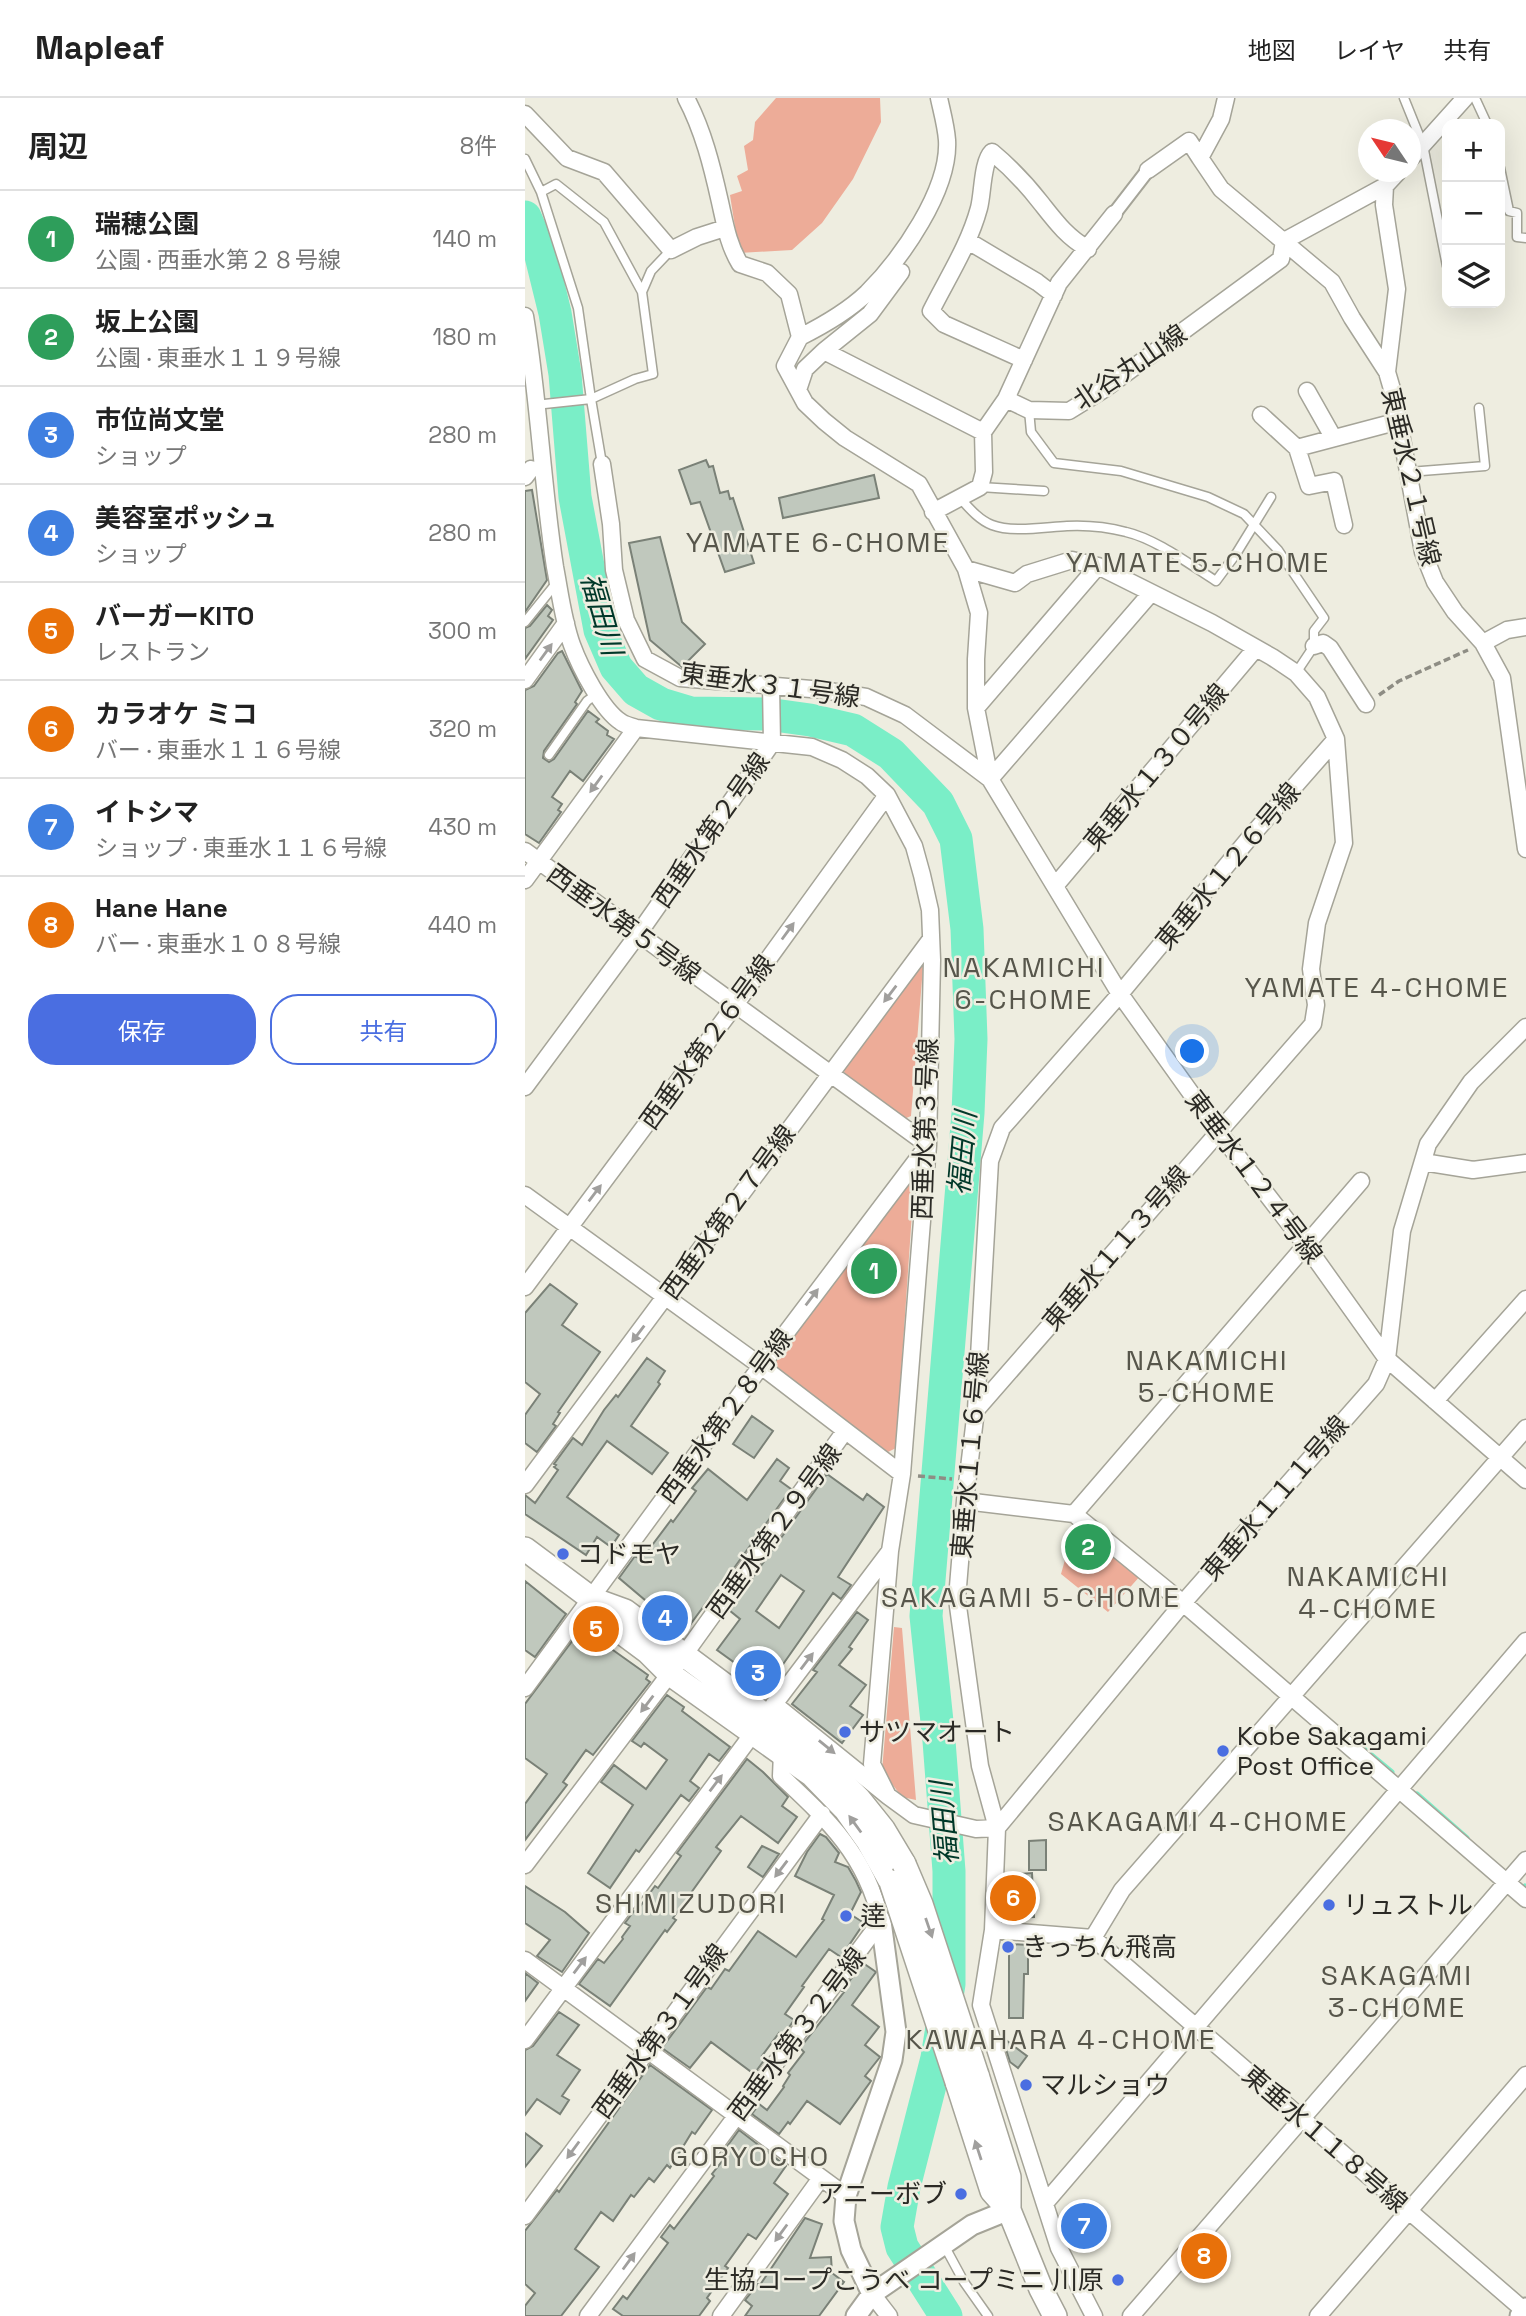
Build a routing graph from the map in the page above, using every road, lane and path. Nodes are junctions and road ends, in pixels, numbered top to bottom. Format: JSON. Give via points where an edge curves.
{"nodes":[{"id":1,"x":686,"y":98,"type":"edge"},
{"id":2,"x":939,"y":98,"type":"edge"},
{"id":3,"x":1226,"y":98,"type":"edge"},
{"id":4,"x":1404,"y":98,"type":"edge"},
{"id":5,"x":1465,"y":98,"type":"edge"},
{"id":6,"x":1475,"y":98,"type":"edge"},
{"id":7,"x":525,"y":114,"type":"edge"},
{"id":8,"x":1485,"y":119,"type":"edge"},
{"id":9,"x":1423,"y":145,"type":"junction"},
{"id":10,"x":1201,"y":158,"type":"junction"},
{"id":11,"x":525,"y":159,"type":"edge"},
{"id":12,"x":1148,"y":170,"type":"joint"},
{"id":13,"x":1389,"y":182,"type":"edge"},
{"id":14,"x":1503,"y":182,"type":"edge"},
{"id":15,"x":1385,"y":186,"type":"junction"},
{"id":16,"x":541,"y":192,"type":"junction"},
{"id":17,"x":1114,"y":214,"type":"joint"},
{"id":18,"x":725,"y":228,"type":"junction"},
{"id":19,"x":1526,"y":238,"type":"edge"},
{"id":20,"x":1284,"y":240,"type":"junction"},
{"id":21,"x":968,"y":241,"type":"junction"},
{"id":22,"x":1443,"y":245,"type":"edge"},
{"id":23,"x":1088,"y":249,"type":"junction"},
{"id":24,"x":671,"y":250,"type":"junction"},
{"id":25,"x":901,"y":272,"type":"dead end"},
{"id":26,"x":642,"y":292,"type":"junction"},
{"id":27,"x":1054,"y":295,"type":"junction"},
{"id":28,"x":525,"y":316,"type":"edge"},
{"id":29,"x":800,"y":337,"type":"junction"},
{"id":30,"x":824,"y":351,"type":"junction"},
{"id":31,"x":1024,"y":360,"type":"junction"},
{"id":32,"x":1387,"y":372,"type":"junction"},
{"id":33,"x":798,"y":390,"type":"junction"},
{"id":34,"x":1307,"y":391,"type":"dead end"},
{"id":35,"x":591,"y":399,"type":"junction"},
{"id":36,"x":1006,"y":399,"type":"junction"},
{"id":37,"x":535,"y":405,"type":"junction"},
{"id":38,"x":1479,"y":408,"type":"dead end"},
{"id":39,"x":1029,"y":410,"type":"junction"},
{"id":40,"x":1261,"y":415,"type":"dead end"},
{"id":41,"x":1399,"y":421,"type":"junction"},
{"id":42,"x":983,"y":432,"type":"junction"},
{"id":43,"x":1333,"y":437,"type":"junction"},
{"id":44,"x":1297,"y":448,"type":"junction"},
{"id":45,"x":602,"y":464,"type":"joint"},
{"id":46,"x":531,"y":469,"type":"edge"},
{"id":47,"x":1409,"y":472,"type":"junction"},
{"id":48,"x":980,"y":487,"type":"junction"},
{"id":49,"x":1044,"y":491,"type":"dead end"},
{"id":50,"x":959,"y":498,"type":"junction"},
{"id":51,"x":1271,"y":498,"type":"dead end"},
{"id":52,"x":933,"y":512,"type":"junction"},
{"id":53,"x":1254,"y":524,"type":"junction"},
{"id":54,"x":1344,"y":525,"type":"dead end"},
{"id":55,"x":1098,"y":566,"type":"junction"},
{"id":56,"x":966,"y":569,"type":"junction"},
{"id":57,"x":558,"y":581,"type":"junction"},
{"id":58,"x":1151,"y":593,"type":"junction"},
{"id":59,"x":525,"y":622,"type":"edge"},
{"id":60,"x":566,"y":623,"type":"junction"},
{"id":61,"x":1526,"y":627,"type":"edge"},
{"id":62,"x":1483,"y":643,"type":"junction"},
{"id":63,"x":1314,"y":646,"type":"junction"},
{"id":64,"x":1257,"y":648,"type":"junction"},
{"id":65,"x":1296,"y":673,"type":"junction"},
{"id":66,"x":526,"y":678,"type":"edge"},
{"id":67,"x":771,"y":685,"type":"junction"},
{"id":68,"x":598,"y":693,"type":"junction"},
{"id":69,"x":1366,"y":704,"type":"joint"},
{"id":70,"x":976,"y":708,"type":"junction"},
{"id":71,"x":636,"y":728,"type":"junction"},
{"id":72,"x":1335,"y":739,"type":"junction"},
{"id":73,"x":772,"y":743,"type":"junction"},
{"id":74,"x":549,"y":755,"type":"dead end"},
{"id":75,"x":990,"y":779,"type":"junction"},
{"id":76,"x":887,"y":795,"type":"junction"},
{"id":77,"x":1526,"y":849,"type":"edge"},
{"id":78,"x":525,"y":850,"type":"edge"},
{"id":79,"x":539,"y":861,"type":"junction"},
{"id":80,"x":525,"y":880,"type":"edge"},
{"id":81,"x":1055,"y":886,"type":"junction"},
{"id":82,"x":639,"y":933,"type":"junction"},
{"id":83,"x":931,"y":939,"type":"junction"},
{"id":84,"x":1120,"y":994,"type":"junction"},
{"id":85,"x":735,"y":1005,"type":"junction"},
{"id":86,"x":1526,"y":1027,"type":"edge"},
{"id":87,"x":830,"y":1074,"type":"junction"},
{"id":88,"x":525,"y":1087,"type":"edge"},
{"id":89,"x":1218,"y":1131,"type":"junction"},
{"id":90,"x":927,"y":1145,"type":"junction"},
{"id":91,"x":1423,"y":1162,"type":"junction"},
{"id":92,"x":1526,"y":1163,"type":"edge"},
{"id":93,"x":1361,"y":1181,"type":"dead end"},
{"id":94,"x":525,"y":1195,"type":"edge"},
{"id":95,"x":569,"y":1228,"type":"junction"},
{"id":96,"x":1305,"y":1244,"type":"junction"},
{"id":97,"x":525,"y":1287,"type":"edge"},
{"id":98,"x":665,"y":1297,"type":"junction"},
{"id":99,"x":1526,"y":1299,"type":"edge"},
{"id":100,"x":1387,"y":1359,"type":"junction"},
{"id":101,"x":761,"y":1366,"type":"junction"},
{"id":102,"x":1435,"y":1401,"type":"junction"},
{"id":103,"x":976,"y":1410,"type":"junction"},
{"id":104,"x":1526,"y":1428,"type":"edge"},
{"id":105,"x":845,"y":1431,"type":"junction"},
{"id":106,"x":1500,"y":1458,"type":"junction"},
{"id":107,"x":902,"y":1474,"type":"junction"},
{"id":108,"x":1526,"y":1480,"type":"edge"},
{"id":109,"x":968,"y":1481,"type":"junction"},
{"id":110,"x":525,"y":1485,"type":"edge"},
{"id":111,"x":965,"y":1501,"type":"junction"},
{"id":112,"x":1074,"y":1514,"type":"junction"},
{"id":113,"x":525,"y":1549,"type":"edge"},
{"id":114,"x":890,"y":1551,"type":"junction"},
{"id":115,"x":592,"y":1599,"type":"junction"},
{"id":116,"x":1183,"y":1603,"type":"junction"},
{"id":117,"x":1526,"y":1641,"type":"edge"},
{"id":118,"x":677,"y":1664,"type":"junction"},
{"id":119,"x":525,"y":1688,"type":"edge"},
{"id":120,"x":1290,"y":1698,"type":"junction"},
{"id":121,"x":764,"y":1717,"type":"junction"},
{"id":122,"x":782,"y":1753,"type":"junction"},
{"id":123,"x":1397,"y":1789,"type":"junction"},
{"id":124,"x":888,"y":1797,"type":"junction"},
{"id":125,"x":822,"y":1814,"type":"junction"},
{"id":126,"x":997,"y":1828,"type":"junction"},
{"id":127,"x":1526,"y":1860,"type":"edge"},
{"id":128,"x":525,"y":1865,"type":"edge"},
{"id":129,"x":898,"y":1873,"type":"junction"},
{"id":130,"x":1507,"y":1883,"type":"junction"},
{"id":131,"x":1526,"y":1899,"type":"edge"},
{"id":132,"x":881,"y":1921,"type":"junction"},
{"id":133,"x":993,"y":1930,"type":"junction"},
{"id":134,"x":1093,"y":1938,"type":"junction"},
{"id":135,"x":525,"y":1960,"type":"edge"},
{"id":136,"x":563,"y":1988,"type":"junction"},
{"id":137,"x":1195,"y":2027,"type":"junction"},
{"id":138,"x":525,"y":2040,"type":"edge"},
{"id":139,"x":646,"y":2049,"type":"junction"},
{"id":140,"x":1526,"y":2074,"type":"edge"},
{"id":141,"x":737,"y":2116,"type":"junction"},
{"id":142,"x":1301,"y":2120,"type":"junction"},
{"id":143,"x":821,"y":2178,"type":"junction"},
{"id":144,"x":846,"y":2196,"type":"junction"},
{"id":145,"x":1046,"y":2202,"type":"junction"},
{"id":146,"x":1009,"y":2210,"type":"junction"},
{"id":147,"x":1407,"y":2210,"type":"junction"},
{"id":148,"x":525,"y":2216,"type":"edge"},
{"id":149,"x":944,"y":2245,"type":"junction"},
{"id":150,"x":878,"y":2291,"type":"junction"},
{"id":151,"x":1524,"y":2311,"type":"edge"},
{"id":152,"x":589,"y":2316,"type":"edge"},
{"id":153,"x":721,"y":2316,"type":"edge"},
{"id":154,"x":856,"y":2316,"type":"edge"},
{"id":155,"x":890,"y":2316,"type":"edge"},
{"id":156,"x":988,"y":2316,"type":"edge"},
{"id":157,"x":1055,"y":2316,"type":"edge"},
{"id":158,"x":1094,"y":2316,"type":"edge"},
{"id":159,"x":1131,"y":2316,"type":"edge"},
{"id":160,"x":1318,"y":2316,"type":"edge"}],
"edges":[{"from":1,"to":18,"type":"street","via":[[708,155]]},
{"from":2,"to":29,"type":"street","via":[[947,142],[940,186],[916,232],[866,293],[830,323]]},
{"from":3,"to":10,"type":"street"},
{"from":4,"to":9,"type":"lane"},
{"from":5,"to":9,"type":"street"},
{"from":6,"to":8,"type":"lane"},
{"from":7,"to":24,"type":"street","via":[[567,158],[604,172]]},
{"from":9,"to":22,"type":"lane"},
{"from":10,"to":12,"type":"street","via":[[1189,141]]},
{"from":10,"to":20,"type":"street","via":[[1221,189]]},
{"from":11,"to":16,"type":"lane"},
{"from":12,"to":17,"type":"street"},
{"from":13,"to":15,"type":"street"},
{"from":14,"to":19,"type":"lane","via":[[1509,211],[1517,213],[1517,237]]},
{"from":15,"to":20,"type":"street"},
{"from":15,"to":32,"type":"street","name":"東垂水２１号線","via":[[1397,289]]},
{"from":16,"to":26,"type":"lane","via":[[556,184],[604,222]]},
{"from":16,"to":35,"type":"lane","via":[[578,308]]},
{"from":17,"to":23,"type":"street"},
{"from":18,"to":24,"type":"street"},
{"from":18,"to":29,"type":"street","via":[[740,264],[767,273],[789,294]]},
{"from":20,"to":32,"type":"street","via":[[1332,282]]},
{"from":20,"to":39,"type":"street","name":"北谷丸山線","via":[[1281,259],[1103,390],[1069,411]]},
{"from":21,"to":23,"type":"street","via":[[983,191],[986,158],[992,152],[1054,222]]},
{"from":21,"to":27,"type":"street"},
{"from":21,"to":31,"type":"street","via":[[930,311],[944,324]]},
{"from":23,"to":27,"type":"street"},
{"from":24,"to":26,"type":"lane","via":[[651,271]]},
{"from":25,"to":30,"type":"street","via":[[870,314]]},
{"from":26,"to":35,"type":"lane","via":[[653,374]]},
{"from":27,"to":31,"type":"street"},
{"from":28,"to":37,"type":"street","name":"西垂水第３号線"},
{"from":29,"to":33,"type":"street","via":[[785,366]]},
{"from":30,"to":33,"type":"street","via":[[805,369]]},
{"from":30,"to":42,"type":"street"},
{"from":31,"to":36,"type":"street"},
{"from":32,"to":41,"type":"street","name":"東垂水２１号線"},
{"from":33,"to":52,"type":"street","via":[[845,438],[919,484]]},
{"from":34,"to":43,"type":"street"},
{"from":35,"to":37,"type":"lane"},
{"from":35,"to":45,"type":"lane"},
{"from":36,"to":39,"type":"street","name":"北谷丸山線"},
{"from":36,"to":42,"type":"street"},
{"from":37,"to":46,"type":"street","name":"西垂水第３号線"},
{"from":38,"to":47,"type":"lane","via":[[1486,466]]},
{"from":39,"to":53,"type":"lane","via":[[1031,432],[1054,463],[1121,471],[1208,497],[1244,514]]},
{"from":40,"to":44,"type":"street"},
{"from":41,"to":43,"type":"street"},
{"from":41,"to":47,"type":"street","name":"東垂水２１号線"},
{"from":42,"to":48,"type":"street"},
{"from":43,"to":44,"type":"street"},
{"from":44,"to":54,"type":"street","via":[[1309,486],[1333,481]]},
{"from":45,"to":67,"type":"street","name":"東垂水３１号線","via":[[614,570],[626,620],[645,659],[680,678]]},
{"from":46,"to":57,"type":"street","name":"西垂水第３号線"},
{"from":47,"to":62,"type":"street","name":"東垂水２１号線","via":[[1423,552],[1435,582]]},
{"from":48,"to":49,"type":"lane"},
{"from":48,"to":50,"type":"street"},
{"from":50,"to":52,"type":"street"},
{"from":50,"to":53,"type":"lane","via":[[993,526],[1101,527],[1130,533],[1216,581]]},
{"from":51,"to":53,"type":"lane"},
{"from":52,"to":56,"type":"street"},
{"from":53,"to":63,"type":"lane","via":[[1324,618],[1314,631]]},
{"from":55,"to":56,"type":"street","via":[[1072,560],[1027,574],[1015,583]]},
{"from":55,"to":58,"type":"street"},
{"from":55,"to":70,"type":"street"},
{"from":56,"to":70,"type":"street","via":[[979,613]]},
{"from":57,"to":59,"type":"lane"},
{"from":57,"to":60,"type":"street","name":"西垂水第３号線"},
{"from":58,"to":64,"type":"street"},
{"from":58,"to":75,"type":"street"},
{"from":66,"to":60,"type":"street","one_way":true},
{"from":60,"to":68,"type":"street","name":"西垂水第３号線","via":[[572,645]]},
{"from":61,"to":62,"type":"street","via":[[1507,630]]},
{"from":62,"to":69,"type":"path","via":[[1410,676]]},
{"from":62,"to":77,"type":"street","name":"東垂水２１号線","via":[[1502,678]]},
{"from":63,"to":65,"type":"lane"},
{"from":63,"to":69,"type":"street","via":[[1323,643],[1330,648]]},
{"from":64,"to":65,"type":"street"},
{"from":64,"to":81,"type":"street","name":"東垂水１３０号線"},
{"from":65,"to":72,"type":"street","via":[[1317,696]]},
{"from":67,"to":73,"type":"street"},
{"from":67,"to":75,"type":"street","name":"東垂水３１号線","via":[[866,697],[905,715]]},
{"from":68,"to":71,"type":"street","name":"西垂水第３号線","via":[[620,721]]},
{"from":68,"to":74,"type":"lane","via":[[587,701]]},
{"from":70,"to":75,"type":"street"},
{"from":71,"to":73,"type":"street","name":"西垂水第３号線"},
{"from":71,"to":79,"type":"street","one_way":true},
{"from":72,"to":84,"type":"street","name":"東垂水１２６号線"},
{"from":72,"to":89,"type":"street","name":"東垂水１１３号線","via":[[1344,843],[1317,923],[1311,970],[1316,1005],[1313,1024]]},
{"from":73,"to":76,"type":"street","name":"西垂水第３号線","via":[[812,747],[842,760]]},
{"from":73,"to":82,"type":"street","name":"西垂水第２号線"},
{"from":75,"to":81,"type":"street","name":"東垂水１２４号線"},
{"from":76,"to":83,"type":"street","name":"西垂水第３号線","via":[[914,846],[930,910]]},
{"from":85,"to":76,"type":"street","name":"西垂水第２６号線","one_way":true},
{"from":78,"to":79,"type":"street","name":"西垂水第５号線"},
{"from":79,"to":80,"type":"street"},
{"from":79,"to":82,"type":"street","name":"西垂水第５号線"},
{"from":81,"to":84,"type":"street","name":"東垂水１２４号線"},
{"from":82,"to":85,"type":"street","name":"西垂水第５号線"},
{"from":82,"to":88,"type":"street","name":"西垂水第２号線"},
{"from":83,"to":87,"type":"street","name":"西垂水第２７号線","one_way":true},
{"from":83,"to":90,"type":"street","name":"西垂水第３号線"},
{"from":84,"to":89,"type":"street","name":"東垂水１２４号線"},
{"from":84,"to":103,"type":"street","name":"東垂水１１６号線","via":[[1002,1128],[998,1139],[991,1161]]},
{"from":85,"to":87,"type":"street","name":"西垂水第５号線"},
{"from":95,"to":85,"type":"street","name":"西垂水第２６号線","one_way":true},
{"from":86,"to":91,"type":"street","via":[[1471,1082],[1429,1144]]},
{"from":87,"to":90,"type":"street","name":"西垂水第５号線"},
{"from":87,"to":98,"type":"street","name":"西垂水第２７号線"},
{"from":89,"to":96,"type":"street","name":"東垂水１２４号線"},
{"from":89,"to":103,"type":"street","name":"東垂水１１３号線"},
{"from":101,"to":90,"type":"street","name":"西垂水第２８号線","one_way":true},
{"from":90,"to":107,"type":"street","name":"西垂水第３号線"},
{"from":91,"to":92,"type":"street","via":[[1473,1170]]},
{"from":91,"to":100,"type":"street","via":[[1402,1231]]},
{"from":93,"to":96,"type":"street"},
{"from":94,"to":95,"type":"street"},
{"from":95,"to":97,"type":"street","name":"西垂水第２６号線"},
{"from":95,"to":98,"type":"street"},
{"from":96,"to":100,"type":"street","name":"東垂水１２４号線"},
{"from":96,"to":112,"type":"street"},
{"from":98,"to":101,"type":"street"},
{"from":98,"to":110,"type":"street","name":"西垂水第２７号線","one_way":true},
{"from":99,"to":102,"type":"street"},
{"from":100,"to":102,"type":"street","name":"東垂水１２４号線"},
{"from":100,"to":116,"type":"street","name":"東垂水１１１号線","via":[[1376,1384]]},
{"from":101,"to":105,"type":"street"},
{"from":101,"to":115,"type":"street","name":"西垂水第２８号線"},
{"from":102,"to":106,"type":"street","name":"東垂水１２４号線"},
{"from":103,"to":109,"type":"street","name":"東垂水１１６号線"},
{"from":104,"to":106,"type":"street"},
{"from":105,"to":107,"type":"street"},
{"from":105,"to":118,"type":"street","name":"西垂水第２９号線"},
{"from":106,"to":108,"type":"street","name":"東垂水１２４号線"},
{"from":106,"to":120,"type":"street"},
{"from":107,"to":109,"type":"path"},
{"from":107,"to":114,"type":"street","name":"西垂水第３号線"},
{"from":109,"to":111,"type":"street","name":"東垂水１１６号線"},
{"from":111,"to":112,"type":"street"},
{"from":111,"to":126,"type":"street","name":"東垂水１１６号線","via":[[957,1599],[980,1766]]},
{"from":112,"to":116,"type":"street"},
{"from":113,"to":115,"type":"main road"},
{"from":121,"to":114,"type":"street","one_way":true},
{"from":114,"to":124,"type":"street","name":"西垂水第３号線","via":[[872,1764]]},
{"from":115,"to":118,"type":"main road","via":[[625,1611]]},
{"from":115,"to":119,"type":"street","name":"西垂水第２８号線"},
{"from":116,"to":120,"type":"street"},
{"from":116,"to":126,"type":"street","name":"東垂水１１１号線"},
{"from":117,"to":123,"type":"street"},
{"from":118,"to":121,"type":"main road"},
{"from":118,"to":128,"type":"street","name":"西垂水第２９号線","one_way":true},
{"from":120,"to":123,"type":"street"},
{"from":120,"to":134,"type":"street","via":[[1122,1891]]},
{"from":121,"to":122,"type":"main road"},
{"from":121,"to":124,"type":"street","one_way":true},
{"from":121,"to":129,"type":"main road","via":[[823,1763],[859,1799],[883,1829]]},
{"from":136,"to":121,"type":"street","one_way":true},
{"from":122,"to":125,"type":"street","via":[[781,1776]]},
{"from":129,"to":122,"type":"main road","one_way":true,"via":[[846,1810]]},
{"from":123,"to":130,"type":"street"},
{"from":123,"to":137,"type":"street"},
{"from":124,"to":126,"type":"street","via":[[914,1815],[976,1829]]},
{"from":125,"to":132,"type":"street","via":[[867,1877]]},
{"from":125,"to":139,"type":"street","name":"西垂水第３１号線","one_way":true},
{"from":126,"to":133,"type":"street","name":"東垂水１１６号線"},
{"from":127,"to":130,"type":"street"},
{"from":129,"to":146,"type":"main road","bridge":true,"via":[[925,1915],[967,2078],[1009,2177]]},
{"from":130,"to":131,"type":"street"},
{"from":130,"to":142,"type":"street"},
{"from":132,"to":141,"type":"street","name":"西垂水第３２号線"},
{"from":132,"to":144,"type":"street","via":[[896,2032]]},
{"from":133,"to":134,"type":"street"},
{"from":133,"to":145,"type":"street","name":"東垂水１１６号線","via":[[981,2006]]},
{"from":134,"to":137,"type":"street","name":"東垂水１１８号線"},
{"from":135,"to":136,"type":"street"},
{"from":136,"to":138,"type":"street"},
{"from":136,"to":139,"type":"street"},
{"from":137,"to":142,"type":"street","name":"東垂水１１８号線"},
{"from":137,"to":145,"type":"street"},
{"from":139,"to":141,"type":"street"},
{"from":139,"to":148,"type":"street","name":"西垂水第３１号線","one_way":true},
{"from":140,"to":147,"type":"street"},
{"from":141,"to":143,"type":"street"},
{"from":152,"to":141,"type":"street","name":"西垂水第３２号線","one_way":true},
{"from":142,"to":147,"type":"street","name":"東垂水１１８号線"},
{"from":142,"to":159,"type":"street"},
{"from":143,"to":144,"type":"street"},
{"from":143,"to":153,"type":"street","one_way":true},
{"from":144,"to":150,"type":"street","via":[[844,2221],[851,2250]]},
{"from":145,"to":158,"type":"street","name":"東垂水１１６号線","via":[[1059,2248]]},
{"from":146,"to":149,"type":"street","via":[[972,2225]]},
{"from":146,"to":157,"type":"main road"},
{"from":147,"to":151,"type":"street","name":"東垂水１１８号線"},
{"from":147,"to":160,"type":"street"},
{"from":149,"to":150,"type":"street"},
{"from":149,"to":156,"type":"lane"},
{"from":150,"to":154,"type":"street"},
{"from":150,"to":155,"type":"street"}]}
